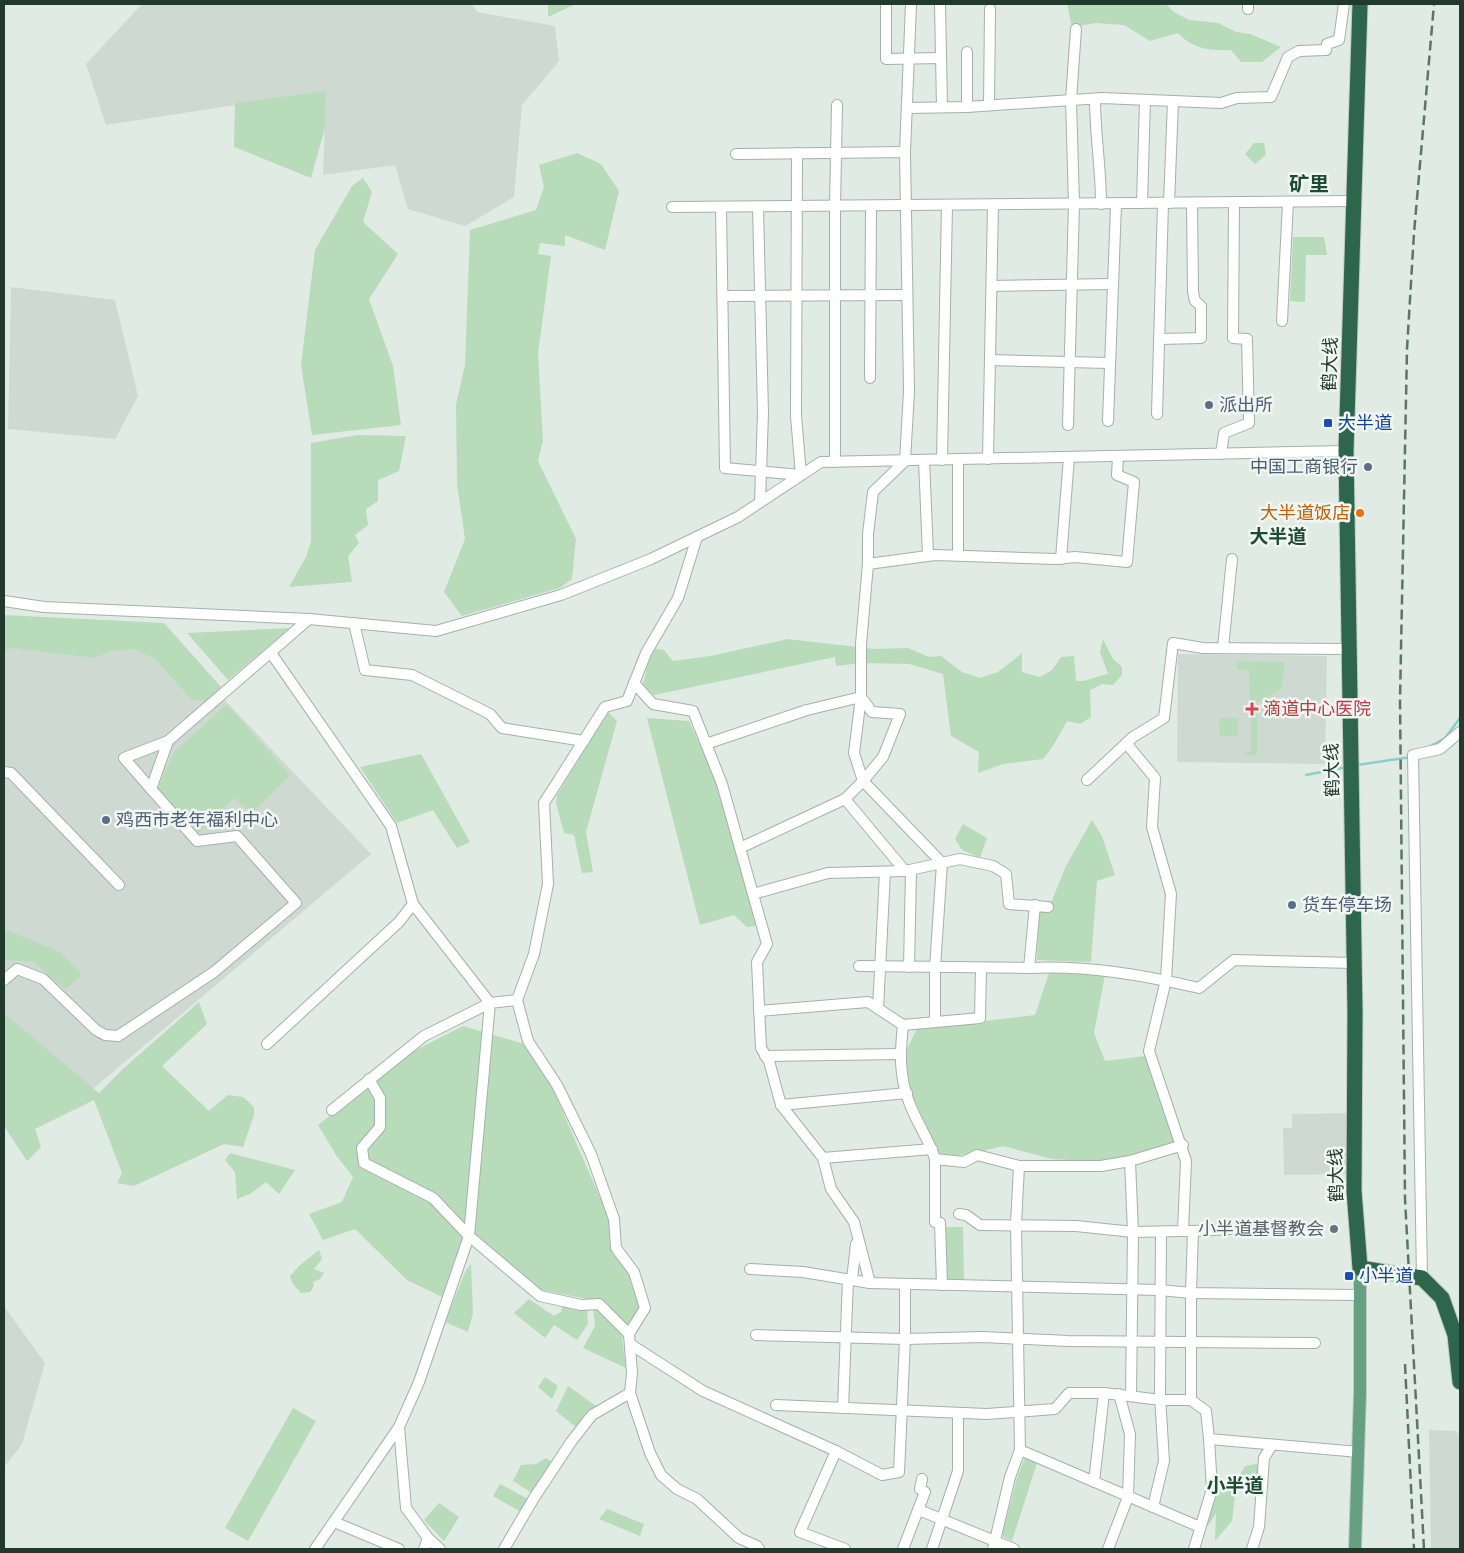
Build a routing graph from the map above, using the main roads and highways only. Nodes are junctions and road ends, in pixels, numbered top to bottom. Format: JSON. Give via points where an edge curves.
{"nodes":[{"id":1,"x":1360,"y":4,"type":"edge"},
{"id":2,"x":1357,"y":1238,"type":"junction"},
{"id":3,"x":1360,"y":1268,"type":"junction"},
{"id":4,"x":1387,"y":1273,"type":"junction"},
{"id":5,"x":1460,"y":1382,"type":"edge"},
{"id":6,"x":1355,"y":1549,"type":"edge"}],
"edges":[{"from":1,"to":2,"type":"highway","name":"鹤大线","via":[[1346,451]]},
{"from":2,"to":3,"type":"highway","name":"鹤大线"},
{"from":2,"to":4,"type":"highway","via":[[1373,1265]]},
{"from":3,"to":4,"type":"highway"},
{"from":3,"to":6,"type":"main road"},
{"from":4,"to":5,"type":"highway","via":[[1422,1278],[1442,1298],[1456,1335]]}]}
